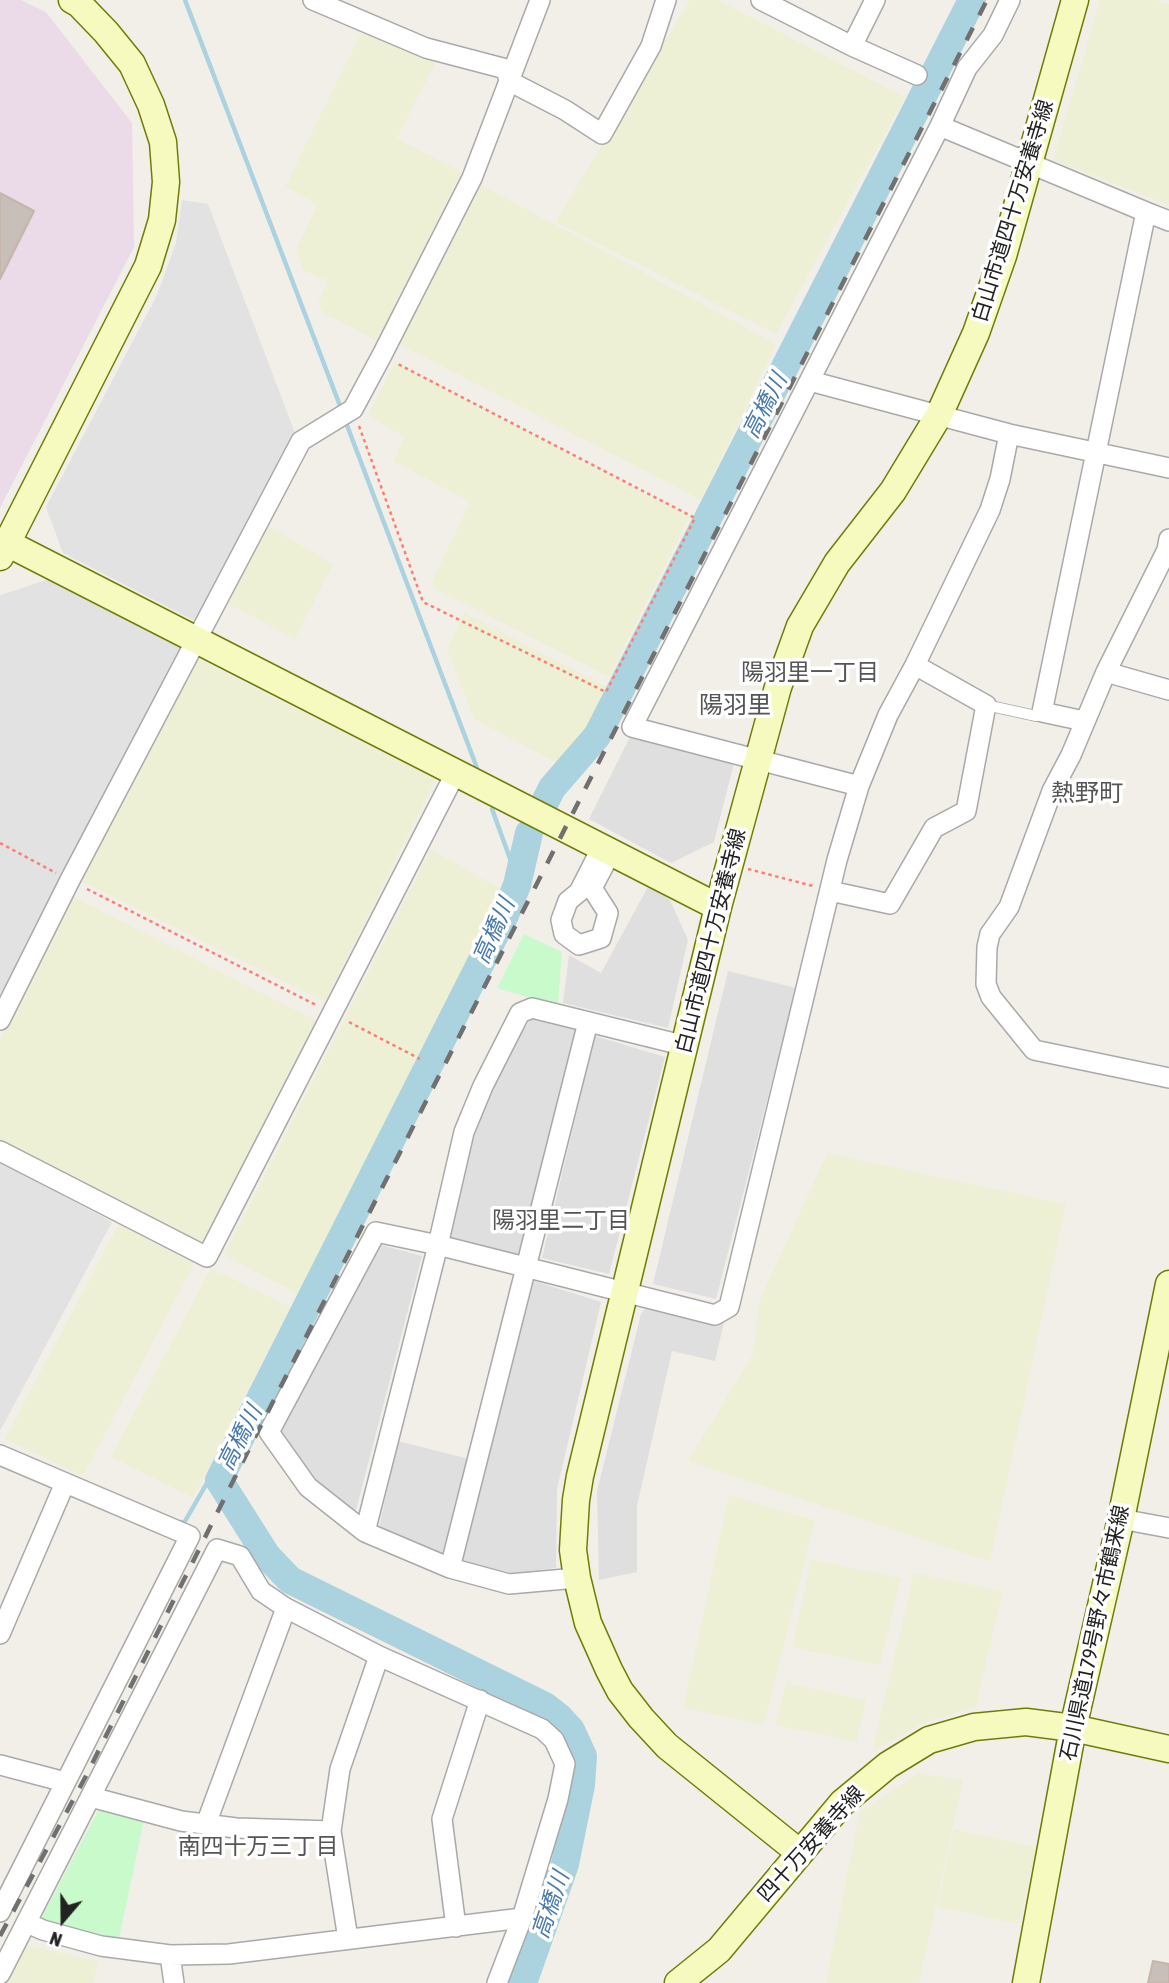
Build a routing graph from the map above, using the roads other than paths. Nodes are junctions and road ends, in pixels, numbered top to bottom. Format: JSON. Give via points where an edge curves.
{"nodes":[{"id":1,"x":72,"y":0,"type":"edge"},
{"id":2,"x":540,"y":0,"type":"edge"},
{"id":3,"x":666,"y":0,"type":"edge"},
{"id":4,"x":761,"y":0,"type":"edge"},
{"id":5,"x":875,"y":0,"type":"edge"},
{"id":6,"x":1010,"y":0,"type":"edge"},
{"id":7,"x":1075,"y":0,"type":"edge"},
{"id":8,"x":323,"y":2,"type":"edge"},
{"id":9,"x":852,"y":46,"type":"junction"},
{"id":10,"x":917,"y":75,"type":"dead end"},
{"id":11,"x":509,"y":81,"type":"junction"},
{"id":12,"x":940,"y":126,"type":"junction"},
{"id":13,"x":1030,"y":163,"type":"junction"},
{"id":14,"x":1146,"y":212,"type":"junction"},
{"id":15,"x":1169,"y":221,"type":"edge"},
{"id":16,"x":810,"y":381,"type":"junction"},
{"id":17,"x":939,"y":415,"type":"junction"},
{"id":18,"x":1009,"y":434,"type":"junction"},
{"id":19,"x":1096,"y":453,"type":"junction"},
{"id":20,"x":1169,"y":468,"type":"edge"},
{"id":21,"x":1169,"y":539,"type":"edge"},
{"id":22,"x":4,"y":550,"type":"edge"},
{"id":23,"x":196,"y":640,"type":"junction"},
{"id":24,"x":915,"y":665,"type":"junction"},
{"id":25,"x":1106,"y":672,"type":"junction"},
{"id":26,"x":1169,"y":690,"type":"edge"},
{"id":27,"x":986,"y":705,"type":"junction"},
{"id":28,"x":1042,"y":712,"type":"junction"},
{"id":29,"x":1084,"y":720,"type":"junction"},
{"id":30,"x":757,"y":758,"type":"junction"},
{"id":31,"x":456,"y":772,"type":"junction"},
{"id":32,"x":859,"y":786,"type":"junction"},
{"id":33,"x":830,"y":891,"type":"junction"},
{"id":34,"x":718,"y":907,"type":"junction"},
{"id":35,"x":0,"y":1020,"type":"edge"},
{"id":36,"x":589,"y":1022,"type":"junction"},
{"id":37,"x":686,"y":1046,"type":"junction"},
{"id":38,"x":1169,"y":1078,"type":"edge"},
{"id":39,"x":0,"y":1151,"type":"edge"},
{"id":40,"x":438,"y":1245,"type":"junction"},
{"id":41,"x":527,"y":1269,"type":"junction"},
{"id":42,"x":1169,"y":1284,"type":"edge"},
{"id":43,"x":626,"y":1294,"type":"junction"},
{"id":44,"x":1162,"y":1353,"type":"edge"},
{"id":45,"x":0,"y":1455,"type":"edge"},
{"id":46,"x":65,"y":1483,"type":"junction"},
{"id":47,"x":1121,"y":1519,"type":"junction"},
{"id":48,"x":1169,"y":1528,"type":"edge"},
{"id":49,"x":365,"y":1532,"type":"junction"},
{"id":50,"x":450,"y":1568,"type":"junction"},
{"id":51,"x":577,"y":1578,"type":"junction"},
{"id":52,"x":286,"y":1608,"type":"junction"},
{"id":53,"x":0,"y":1634,"type":"edge"},
{"id":54,"x":379,"y":1656,"type":"junction"},
{"id":55,"x":480,"y":1700,"type":"junction"},
{"id":56,"x":1073,"y":1728,"type":"junction"},
{"id":57,"x":1169,"y":1749,"type":"edge"},
{"id":58,"x":0,"y":1765,"type":"edge"},
{"id":59,"x":65,"y":1782,"type":"junction"},
{"id":60,"x":91,"y":1797,"type":"junction"},
{"id":61,"x":206,"y":1824,"type":"junction"},
{"id":62,"x":331,"y":1831,"type":"junction"},
{"id":63,"x":800,"y":1853,"type":"junction"},
{"id":64,"x":0,"y":1912,"type":"edge"},
{"id":65,"x":522,"y":1918,"type":"junction"},
{"id":66,"x":27,"y":1923,"type":"junction"},
{"id":67,"x":456,"y":1927,"type":"junction"},
{"id":68,"x":348,"y":1939,"type":"junction"},
{"id":69,"x":170,"y":1955,"type":"junction"},
{"id":70,"x":0,"y":1974,"type":"edge"},
{"id":71,"x":174,"y":1983,"type":"edge"},
{"id":72,"x":497,"y":1983,"type":"edge"},
{"id":73,"x":678,"y":1983,"type":"edge"},
{"id":74,"x":1026,"y":1983,"type":"edge"}],
"edges":[{"from":1,"to":22,"type":"street","via":[[132,64],[151,105],[163,142],[166,182],[162,220],[148,266]]},
{"from":2,"to":11,"type":"street"},
{"from":3,"to":11,"type":"street","via":[[651,46],[602,134]]},
{"from":4,"to":9,"type":"street"},
{"from":5,"to":9,"type":"street"},
{"from":6,"to":12,"type":"street","via":[[993,34],[967,68]]},
{"from":7,"to":13,"type":"street","name":"白山市道四十万安養寺線"},
{"from":8,"to":11,"type":"street","via":[[426,48],[506,69]]},
{"from":9,"to":10,"type":"street"},
{"from":11,"to":23,"type":"street","via":[[472,178],[382,355],[346,413],[302,441]]},
{"from":12,"to":13,"type":"street"},
{"from":12,"to":16,"type":"street"},
{"from":13,"to":14,"type":"street"},
{"from":13,"to":17,"type":"street","name":"白山市道四十万安養寺線","via":[[976,333]]},
{"from":14,"to":15,"type":"street"},
{"from":14,"to":19,"type":"street"},
{"from":16,"to":17,"type":"street"},
{"from":16,"to":30,"type":"street","via":[[632,727]]},
{"from":17,"to":18,"type":"street"},
{"from":17,"to":30,"type":"street","name":"白山市道四十万安養寺線","via":[[893,491],[837,563],[800,626]]},
{"from":18,"to":19,"type":"street"},
{"from":18,"to":24,"type":"street","via":[[990,510]]},
{"from":19,"to":20,"type":"street"},
{"from":19,"to":28,"type":"street"},
{"from":21,"to":25,"type":"street"},
{"from":22,"to":23,"type":"street"},
{"from":23,"to":31,"type":"street"},
{"from":23,"to":35,"type":"street"},
{"from":24,"to":27,"type":"street"},
{"from":24,"to":32,"type":"street","via":[[888,715]]},
{"from":25,"to":26,"type":"street"},
{"from":25,"to":29,"type":"street"},
{"from":27,"to":28,"type":"lane","via":[[1036,716]]},
{"from":27,"to":33,"type":"street","via":[[966,811],[934,828],[890,904]]},
{"from":28,"to":29,"type":"street"},
{"from":29,"to":38,"type":"street","via":[[1009,907],[990,933],[986,984],[991,997],[1034,1050]]},
{"from":30,"to":32,"type":"street"},
{"from":30,"to":34,"type":"street","name":"白山市道四十万安養寺線"},
{"from":31,"to":34,"type":"street"},
{"from":31,"to":39,"type":"street","via":[[208,1257]]},
{"from":32,"to":33,"type":"street"},
{"from":33,"to":43,"type":"street","via":[[729,1307],[715,1315]]},
{"from":34,"to":37,"type":"street","name":"白山市道四十万安養寺線"},
{"from":36,"to":37,"type":"street"},
{"from":36,"to":40,"type":"street","via":[[532,1008],[520,1013],[464,1132]]},
{"from":36,"to":41,"type":"street"},
{"from":37,"to":43,"type":"street","name":"白山市道四十万安養寺線"},
{"from":40,"to":41,"type":"street"},
{"from":40,"to":49,"type":"street"},
{"from":40,"to":49,"type":"street","via":[[376,1232],[269,1432],[307,1487]]},
{"from":41,"to":43,"type":"street"},
{"from":41,"to":50,"type":"street"},
{"from":42,"to":44,"type":"street","name":"石川県道179号野々市鶴来線"},
{"from":43,"to":51,"type":"street","name":"白山市道四十万安養寺線","via":[[580,1476],[573,1550]]},
{"from":44,"to":47,"type":"street","name":"石川県道179号野々市鶴来線"},
{"from":45,"to":46,"type":"street"},
{"from":46,"to":53,"type":"street"},
{"from":46,"to":59,"type":"street","via":[[190,1536]]},
{"from":47,"to":48,"type":"street"},
{"from":47,"to":56,"type":"street","name":"石川県道179号野々市鶴来線"},
{"from":49,"to":50,"type":"street"},
{"from":50,"to":51,"type":"street","via":[[509,1584]]},
{"from":51,"to":63,"type":"street","name":"白山市道四十万安養寺線","via":[[597,1646],[620,1691],[641,1718],[667,1746]]},
{"from":52,"to":54,"type":"street"},
{"from":52,"to":60,"type":"street","via":[[261,1591],[240,1556],[217,1549]]},
{"from":52,"to":61,"type":"street"},
{"from":54,"to":55,"type":"street"},
{"from":54,"to":62,"type":"street","via":[[340,1769]]},
{"from":55,"to":65,"type":"street","via":[[542,1729],[554,1740],[565,1764]]},
{"from":55,"to":67,"type":"street","via":[[442,1819]]},
{"from":56,"to":57,"type":"street","name":"四十万安養寺線"},
{"from":56,"to":63,"type":"street","name":"四十万安養寺線","via":[[1026,1722],[974,1727],[929,1740],[888,1765],[842,1803]]},
{"from":56,"to":74,"type":"street","name":"石川県道179号野々市鶴来線"},
{"from":58,"to":59,"type":"street"},
{"from":59,"to":64,"type":"street"},
{"from":60,"to":61,"type":"street"},
{"from":60,"to":66,"type":"street"},
{"from":61,"to":62,"type":"street"},
{"from":62,"to":68,"type":"street"},
{"from":63,"to":73,"type":"street","name":"四十万安養寺線","via":[[719,1950]]},
{"from":65,"to":67,"type":"street"},
{"from":65,"to":72,"type":"street"},
{"from":66,"to":69,"type":"street","via":[[102,1946]]},
{"from":66,"to":70,"type":"street"},
{"from":67,"to":68,"type":"street"},
{"from":68,"to":69,"type":"street","via":[[229,1954]]},
{"from":69,"to":71,"type":"street"}]}
